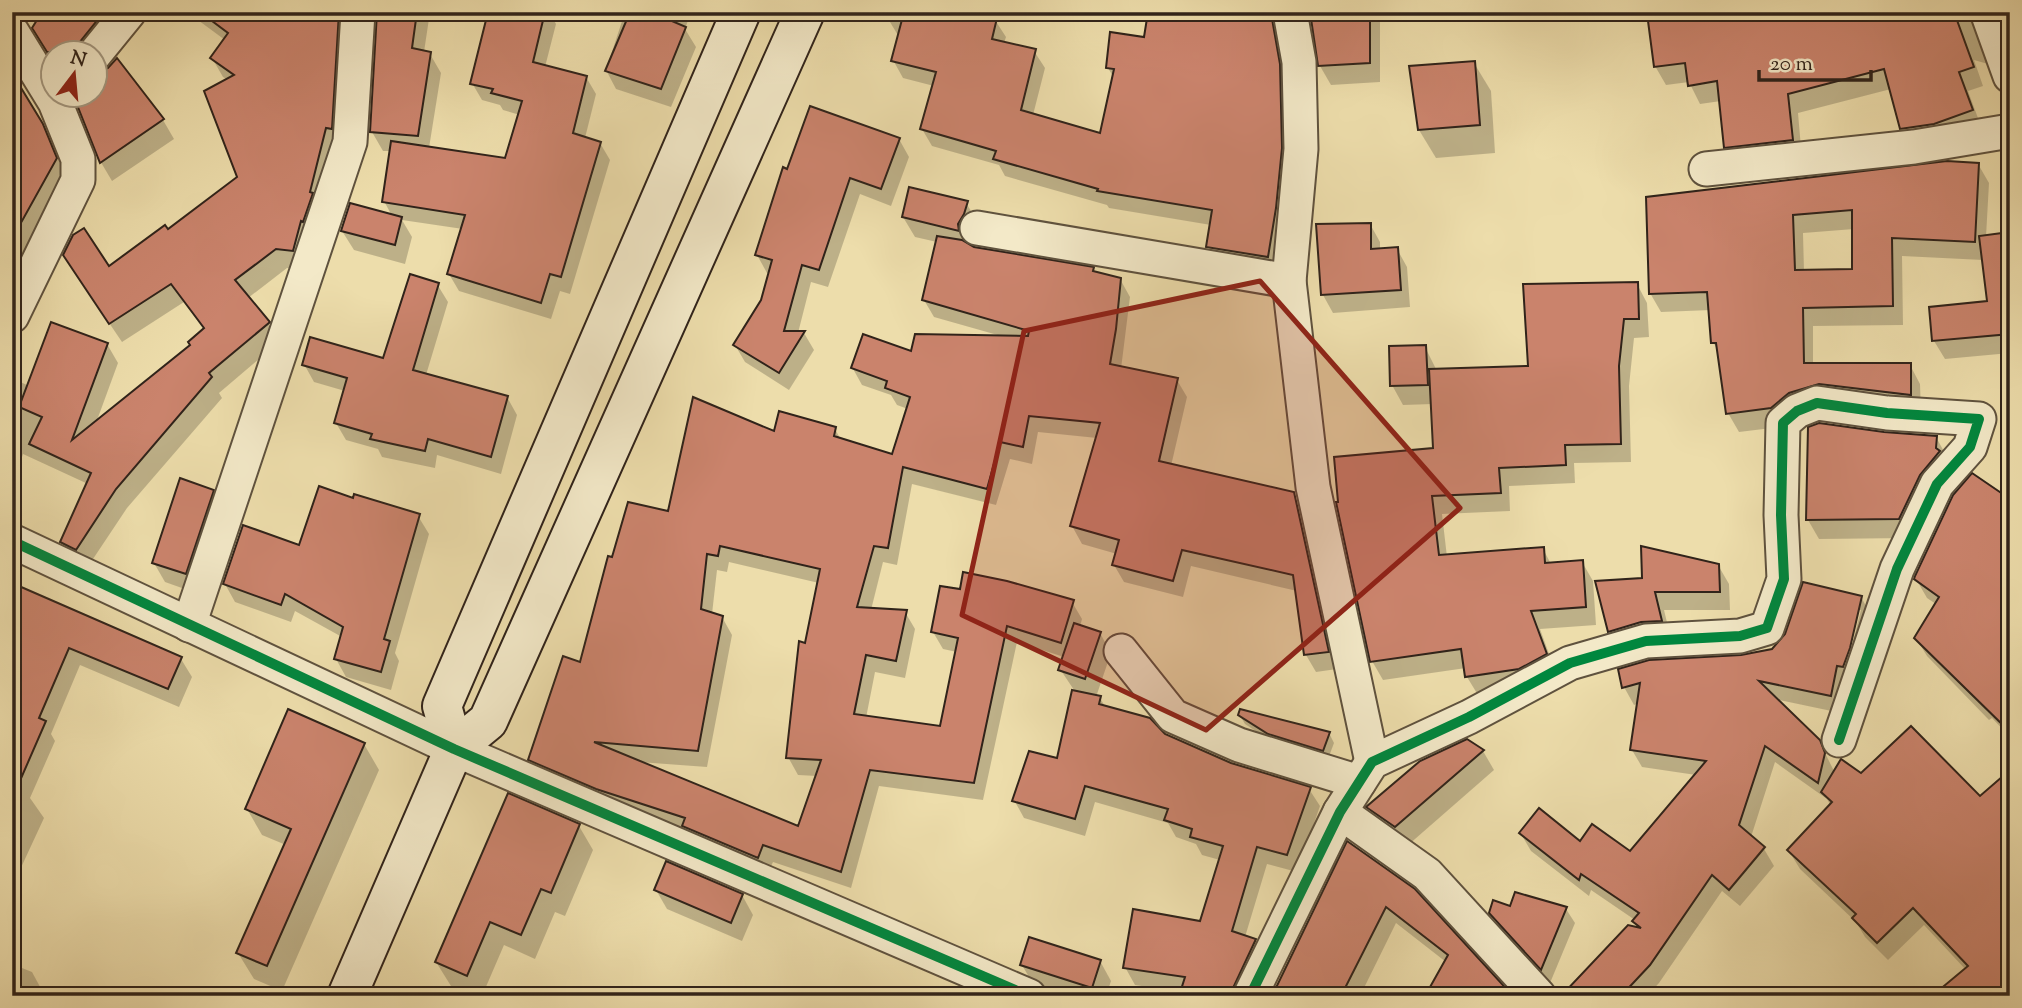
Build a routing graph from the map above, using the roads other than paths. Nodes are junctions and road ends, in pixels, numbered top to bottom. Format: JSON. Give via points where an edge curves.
{"nodes":[{"id":1,"x":129,"y":12,"type":"edge"},
{"id":2,"x":358,"y":12,"type":"edge"},
{"id":3,"x":741,"y":12,"type":"edge"},
{"id":4,"x":805,"y":12,"type":"edge"},
{"id":5,"x":1290,"y":12,"type":"edge"},
{"id":6,"x":1987,"y":12,"type":"edge"},
{"id":7,"x":12,"y":32,"type":"edge"},
{"id":8,"x":108,"y":38,"type":"edge"},
{"id":9,"x":38,"y":69,"type":"edge"},
{"id":10,"x":2010,"y":76,"type":"edge"},
{"id":11,"x":61,"y":108,"type":"edge"},
{"id":12,"x":2010,"y":131,"type":"edge"},
{"id":13,"x":1706,"y":169,"type":"dead end"},
{"id":14,"x":977,"y":228,"type":"dead end"},
{"id":15,"x":1289,"y":281,"type":"junction"},
{"id":16,"x":12,"y":316,"type":"edge"},
{"id":17,"x":12,"y":541,"type":"edge"},
{"id":18,"x":189,"y":625,"type":"junction"},
{"id":19,"x":1121,"y":651,"type":"dead end"},
{"id":20,"x":1839,"y":740,"type":"dead end"},
{"id":21,"x":454,"y":749,"type":"junction"},
{"id":22,"x":1366,"y":772,"type":"junction"},
{"id":23,"x":1340,"y":812,"type":"junction"},
{"id":24,"x":347,"y":996,"type":"edge"},
{"id":25,"x":1029,"y":996,"type":"edge"},
{"id":26,"x":1250,"y":996,"type":"edge"},
{"id":27,"x":1539,"y":996,"type":"edge"}],
"edges":[{"from":1,"to":8,"type":"street"},
{"from":2,"to":18,"type":"street","via":[[350,142]]},
{"from":3,"to":21,"type":"street","via":[[442,706]]},
{"from":4,"to":21,"type":"street","via":[[488,720]]},
{"from":5,"to":15,"type":"street","via":[[1299,62],[1301,149]]},
{"from":6,"to":10,"type":"street"},
{"from":7,"to":9,"type":"street"},
{"from":11,"to":16,"type":"street","via":[[78,159],[78,180]]},
{"from":12,"to":13,"type":"street","via":[[1914,147]]},
{"from":14,"to":15,"type":"street"},
{"from":15,"to":22,"type":"street","via":[[1313,487]]},
{"from":17,"to":18,"type":"street"},
{"from":18,"to":21,"type":"street"},
{"from":19,"to":22,"type":"street","via":[[1173,716],[1239,745]]},
{"from":20,"to":22,"type":"street","via":[[1897,569],[1937,484],[1970,447],[1979,419],[1817,403],[1797,411],[1783,423],[1784,579],[1767,628],[1740,636],[1646,641],[1570,663]]},
{"from":21,"to":24,"type":"street"},
{"from":21,"to":25,"type":"street"},
{"from":22,"to":23,"type":"street"},
{"from":23,"to":26,"type":"street"},
{"from":23,"to":27,"type":"street","via":[[1427,874]]}]}
